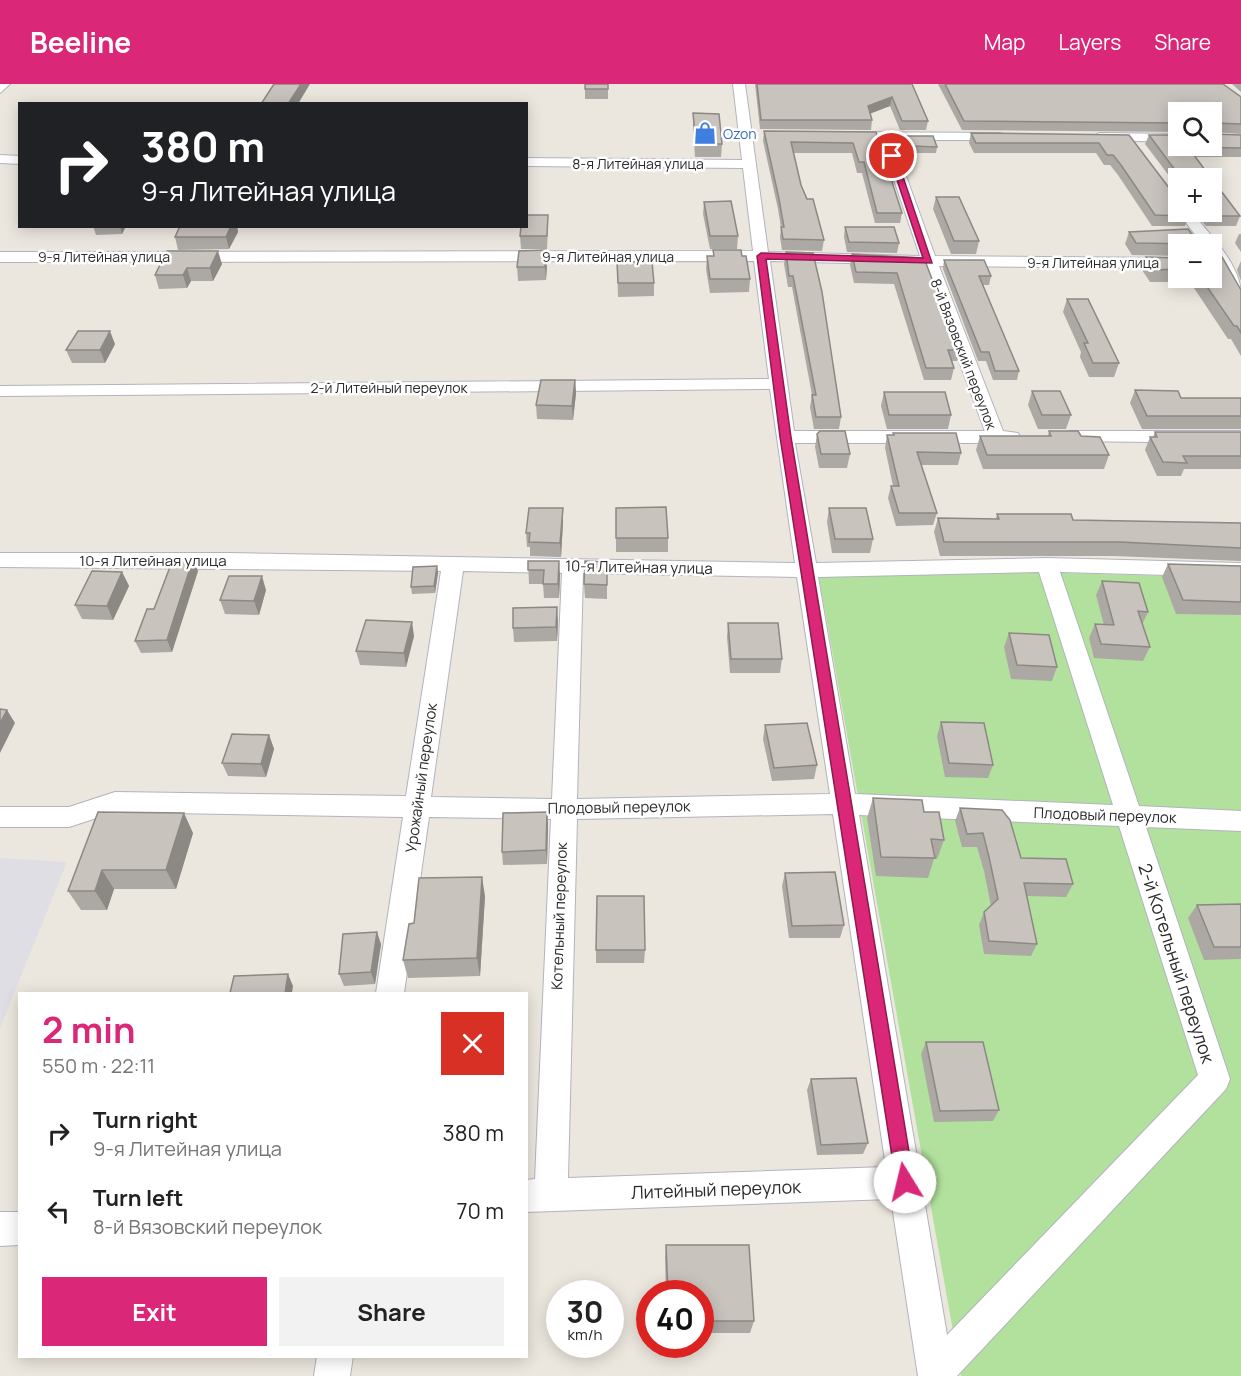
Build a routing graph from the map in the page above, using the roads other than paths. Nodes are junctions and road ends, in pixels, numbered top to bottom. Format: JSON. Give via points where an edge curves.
{"nodes":[{"id":1,"x":4,"y":84,"type":"edge"},
{"id":2,"x":739,"y":84,"type":"edge"},
{"id":3,"x":0,"y":89,"type":"edge"},
{"id":4,"x":827,"y":135,"type":"edge"},
{"id":5,"x":885,"y":136,"type":"junction"},
{"id":6,"x":1014,"y":137,"type":"edge"},
{"id":7,"x":1084,"y":137,"type":"edge"},
{"id":8,"x":1131,"y":138,"type":"junction"},
{"id":9,"x":1168,"y":138,"type":"edge"},
{"id":10,"x":1144,"y":156,"type":"edge"},
{"id":11,"x":0,"y":159,"type":"edge"},
{"id":12,"x":18,"y":159,"type":"edge"},
{"id":13,"x":528,"y":162,"type":"edge"},
{"id":14,"x":750,"y":164,"type":"junction"},
{"id":15,"x":761,"y":256,"type":"junction"},
{"id":16,"x":0,"y":257,"type":"edge"},
{"id":17,"x":929,"y":261,"type":"junction"},
{"id":18,"x":1168,"y":263,"type":"edge"},
{"id":19,"x":1222,"y":263,"type":"edge"},
{"id":20,"x":1241,"y":264,"type":"edge"},
{"id":21,"x":1222,"y":268,"type":"edge"},
{"id":22,"x":1241,"y":290,"type":"edge"},
{"id":23,"x":778,"y":384,"type":"junction"},
{"id":24,"x":0,"y":391,"type":"edge"},
{"id":25,"x":785,"y":437,"type":"junction"},
{"id":26,"x":996,"y":437,"type":"junction"},
{"id":27,"x":1031,"y":437,"type":"edge"},
{"id":28,"x":1054,"y":437,"type":"edge"},
{"id":29,"x":1241,"y":437,"type":"edge"},
{"id":30,"x":0,"y":560,"type":"edge"},
{"id":31,"x":453,"y":564,"type":"junction"},
{"id":32,"x":1047,"y":565,"type":"junction"},
{"id":33,"x":573,"y":566,"type":"junction"},
{"id":34,"x":807,"y":570,"type":"junction"},
{"id":35,"x":1241,"y":570,"type":"edge"},
{"id":36,"x":843,"y":804,"type":"junction"},
{"id":37,"x":417,"y":806,"type":"junction"},
{"id":38,"x":563,"y":808,"type":"junction"},
{"id":39,"x":1129,"y":816,"type":"junction"},
{"id":40,"x":0,"y":817,"type":"edge"},
{"id":41,"x":1241,"y":821,"type":"edge"},
{"id":42,"x":390,"y":992,"type":"edge"},
{"id":43,"x":905,"y":1182,"type":"junction"},
{"id":44,"x":539,"y":1195,"type":"edge"},
{"id":45,"x":18,"y":1228,"type":"edge"},
{"id":46,"x":0,"y":1229,"type":"edge"},
{"id":47,"x":335,"y":1358,"type":"edge"},
{"id":48,"x":936,"y":1374,"type":"edge"},
{"id":49,"x":332,"y":1376,"type":"edge"}],
"edges":[{"from":1,"to":3,"type":"street"},
{"from":2,"to":14,"type":"street","via":[[751,135]]},
{"from":4,"to":5,"type":"street"},
{"from":5,"to":6,"type":"street"},
{"from":5,"to":17,"type":"street","name":"8-й Вязовский переулок"},
{"from":7,"to":8,"type":"street"},
{"from":8,"to":9,"type":"street"},
{"from":8,"to":10,"type":"street"},
{"from":11,"to":12,"type":"street"},
{"from":13,"to":14,"type":"street","name":"8-я Литейная улица"},
{"from":14,"to":15,"type":"street"},
{"from":15,"to":16,"type":"street","name":"9-я Литейная улица"},
{"from":15,"to":17,"type":"street","name":"9-я Литейная улица"},
{"from":15,"to":23,"type":"street"},
{"from":17,"to":18,"type":"street","name":"9-я Литейная улица"},
{"from":17,"to":26,"type":"street","name":"8-й Вязовский переулок"},
{"from":19,"to":20,"type":"street"},
{"from":21,"to":22,"type":"street"},
{"from":23,"to":24,"type":"street","name":"2-й Литейный переулок"},
{"from":23,"to":25,"type":"street"},
{"from":25,"to":26,"type":"street"},
{"from":25,"to":34,"type":"street"},
{"from":26,"to":27,"type":"street"},
{"from":28,"to":29,"type":"street"},
{"from":30,"to":31,"type":"street","name":"10-я Литейная улица"},
{"from":31,"to":33,"type":"street","name":"10-я Литейная улица"},
{"from":31,"to":37,"type":"street","name":"Урожайный переулок"},
{"from":32,"to":34,"type":"street","name":"10-я Литейная улица"},
{"from":32,"to":35,"type":"street","name":"10-я Литейная улица"},
{"from":32,"to":39,"type":"street","name":"2-й Котельный переулок"},
{"from":33,"to":34,"type":"street","name":"10-я Литейная улица"},
{"from":33,"to":38,"type":"street","name":"Котельный переулок"},
{"from":34,"to":36,"type":"street"},
{"from":36,"to":38,"type":"street","name":"Плодовый переулок"},
{"from":36,"to":39,"type":"street","name":"Плодовый переулок"},
{"from":36,"to":43,"type":"street"},
{"from":37,"to":38,"type":"street","name":"Плодовый переулок"},
{"from":37,"to":40,"type":"street","name":"Плодовый переулок","via":[[115,802],[69,817]]},
{"from":37,"to":42,"type":"street","name":"Урожайный переулок"},
{"from":38,"to":44,"type":"street","name":"Котельный переулок"},
{"from":39,"to":41,"type":"street","name":"Плодовый переулок"},
{"from":39,"to":48,"type":"street","name":"2-й Котельный переулок","via":[[1215,1079]]},
{"from":43,"to":44,"type":"street","name":"Литейный переулок"},
{"from":43,"to":48,"type":"street"},
{"from":45,"to":46,"type":"street"},
{"from":47,"to":49,"type":"street"}]}
